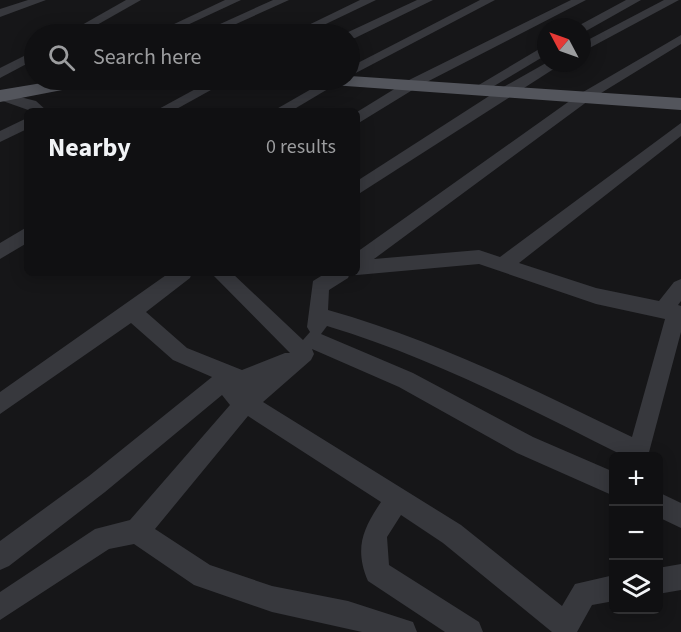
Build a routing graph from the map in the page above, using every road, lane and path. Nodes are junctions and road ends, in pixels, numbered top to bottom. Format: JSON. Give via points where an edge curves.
{"nodes":[{"id":1,"x":40,"y":0,"type":"edge"},
{"id":2,"x":135,"y":0,"type":"edge"},
{"id":3,"x":235,"y":0,"type":"edge"},
{"id":4,"x":283,"y":0,"type":"edge"},
{"id":5,"x":370,"y":0,"type":"edge"},
{"id":6,"x":427,"y":0,"type":"edge"},
{"id":7,"x":489,"y":0,"type":"edge"},
{"id":8,"x":580,"y":0,"type":"edge"},
{"id":9,"x":634,"y":0,"type":"edge"},
{"id":10,"x":673,"y":0,"type":"edge"},
{"id":11,"x":0,"y":13,"type":"edge"},
{"id":12,"x":591,"y":23,"type":"edge"},
{"id":13,"x":91,"y":24,"type":"edge"},
{"id":14,"x":181,"y":24,"type":"edge"},
{"id":15,"x":227,"y":24,"type":"edge"},
{"id":16,"x":318,"y":24,"type":"edge"},
{"id":17,"x":360,"y":30,"type":"edge"},
{"id":18,"x":681,"y":39,"type":"edge"},
{"id":19,"x":591,"y":43,"type":"edge"},
{"id":20,"x":537,"y":54,"type":"edge"},
{"id":21,"x":24,"y":61,"type":"edge"},
{"id":22,"x":360,"y":67,"type":"edge"},
{"id":23,"x":540,"y":72,"type":"edge"},
{"id":24,"x":0,"y":74,"type":"edge"},
{"id":25,"x":360,"y":81,"type":"edge"},
{"id":26,"x":414,"y":83,"type":"junction"},
{"id":27,"x":479,"y":89,"type":"junction"},
{"id":28,"x":31,"y":90,"type":"edge"},
{"id":29,"x":202,"y":90,"type":"edge"},
{"id":30,"x":317,"y":90,"type":"edge"},
{"id":31,"x":505,"y":92,"type":"junction"},
{"id":32,"x":0,"y":96,"type":"edge"},
{"id":33,"x":583,"y":98,"type":"junction"},
{"id":34,"x":681,"y":104,"type":"edge"},
{"id":35,"x":36,"y":108,"type":"edge"},
{"id":36,"x":168,"y":108,"type":"edge"},
{"id":37,"x":285,"y":108,"type":"edge"},
{"id":38,"x":360,"y":117,"type":"edge"},
{"id":39,"x":24,"y":125,"type":"edge"},
{"id":40,"x":681,"y":128,"type":"edge"},
{"id":41,"x":0,"y":137,"type":"edge"},
{"id":42,"x":360,"y":187,"type":"edge"},
{"id":43,"x":24,"y":236,"type":"edge"},
{"id":44,"x":0,"y":252,"type":"edge"},
{"id":45,"x":360,"y":260,"type":"edge"},
{"id":46,"x":503,"y":265,"type":"junction"},
{"id":47,"x":360,"y":268,"type":"edge"},
{"id":48,"x":179,"y":276,"type":"edge"},
{"id":49,"x":226,"y":276,"type":"edge"},
{"id":50,"x":337,"y":276,"type":"edge"},
{"id":51,"x":681,"y":287,"type":"edge"},
{"id":52,"x":132,"y":312,"type":"junction"},
{"id":53,"x":674,"y":312,"type":"edge"},
{"id":54,"x":318,"y":315,"type":"junction"},
{"id":55,"x":308,"y":347,"type":"junction"},
{"id":56,"x":231,"y":375,"type":"junction"},
{"id":57,"x":245,"y":403,"type":"junction"},
{"id":58,"x":0,"y":404,"type":"edge"},
{"id":59,"x":609,"y":482,"type":"edge"},
{"id":60,"x":397,"y":499,"type":"junction"},
{"id":61,"x":662,"y":506,"type":"edge"},
{"id":62,"x":681,"y":516,"type":"edge"},
{"id":63,"x":137,"y":531,"type":"junction"},
{"id":64,"x":0,"y":557,"type":"edge"},
{"id":65,"x":681,"y":578,"type":"edge"},
{"id":66,"x":663,"y":580,"type":"edge"},
{"id":67,"x":609,"y":589,"type":"edge"},
{"id":68,"x":0,"y":607,"type":"edge"},
{"id":69,"x":571,"y":629,"type":"edge"},
{"id":70,"x":403,"y":632,"type":"edge"},
{"id":71,"x":469,"y":632,"type":"edge"}],
"edges":[{"from":1,"to":11,"type":"street"},
{"from":2,"to":13,"type":"street"},
{"from":3,"to":14,"type":"street"},
{"from":4,"to":15,"type":"street"},
{"from":5,"to":16,"type":"street"},
{"from":6,"to":17,"type":"street"},
{"from":7,"to":22,"type":"street"},
{"from":8,"to":26,"type":"street"},
{"from":9,"to":12,"type":"street"},
{"from":10,"to":19,"type":"street"},
{"from":18,"to":33,"type":"street"},
{"from":20,"to":27,"type":"street"},
{"from":21,"to":24,"type":"street"},
{"from":23,"to":31,"type":"street"},
{"from":25,"to":26,"type":"main road"},
{"from":26,"to":27,"type":"main road"},
{"from":26,"to":38,"type":"street"},
{"from":27,"to":31,"type":"main road"},
{"from":28,"to":32,"type":"main road"},
{"from":29,"to":36,"type":"street"},
{"from":30,"to":37,"type":"street"},
{"from":31,"to":33,"type":"main road"},
{"from":31,"to":42,"type":"street"},
{"from":32,"to":35,"type":"street"},
{"from":33,"to":34,"type":"main road"},
{"from":33,"to":45,"type":"street"},
{"from":39,"to":41,"type":"street"},
{"from":40,"to":46,"type":"street"},
{"from":43,"to":44,"type":"street"},
{"from":46,"to":47,"type":"street","via":[[479,257]]},
{"from":46,"to":53,"type":"street","via":[[596,296]]},
{"from":48,"to":52,"type":"street"},
{"from":49,"to":55,"type":"street"},
{"from":50,"to":54,"type":"street","via":[[320,286]]},
{"from":51,"to":53,"type":"street"},
{"from":52,"to":56,"type":"street","via":[[180,354]]},
{"from":52,"to":58,"type":"street"},
{"from":53,"to":54,"type":"street","via":[[639,452],[464,366],[386,335]]},
{"from":54,"to":55,"type":"street","via":[[316,333]]},
{"from":55,"to":56,"type":"street","via":[[242,380]]},
{"from":55,"to":57,"type":"street"},
{"from":55,"to":59,"type":"street","via":[[406,380],[525,445]]},
{"from":56,"to":57,"type":"street","via":[[233,395]]},
{"from":56,"to":64,"type":"street"},
{"from":57,"to":60,"type":"street"},
{"from":57,"to":63,"type":"street"},
{"from":60,"to":69,"type":"street","via":[[452,534]]},
{"from":60,"to":71,"type":"street","via":[[374,534],[377,572]]},
{"from":61,"to":62,"type":"street"},
{"from":63,"to":68,"type":"street","via":[[104,538]]},
{"from":63,"to":70,"type":"street","via":[[203,576],[272,599],[348,614]]},
{"from":65,"to":66,"type":"street"},
{"from":67,"to":69,"type":"street","via":[[584,593]]}]}
